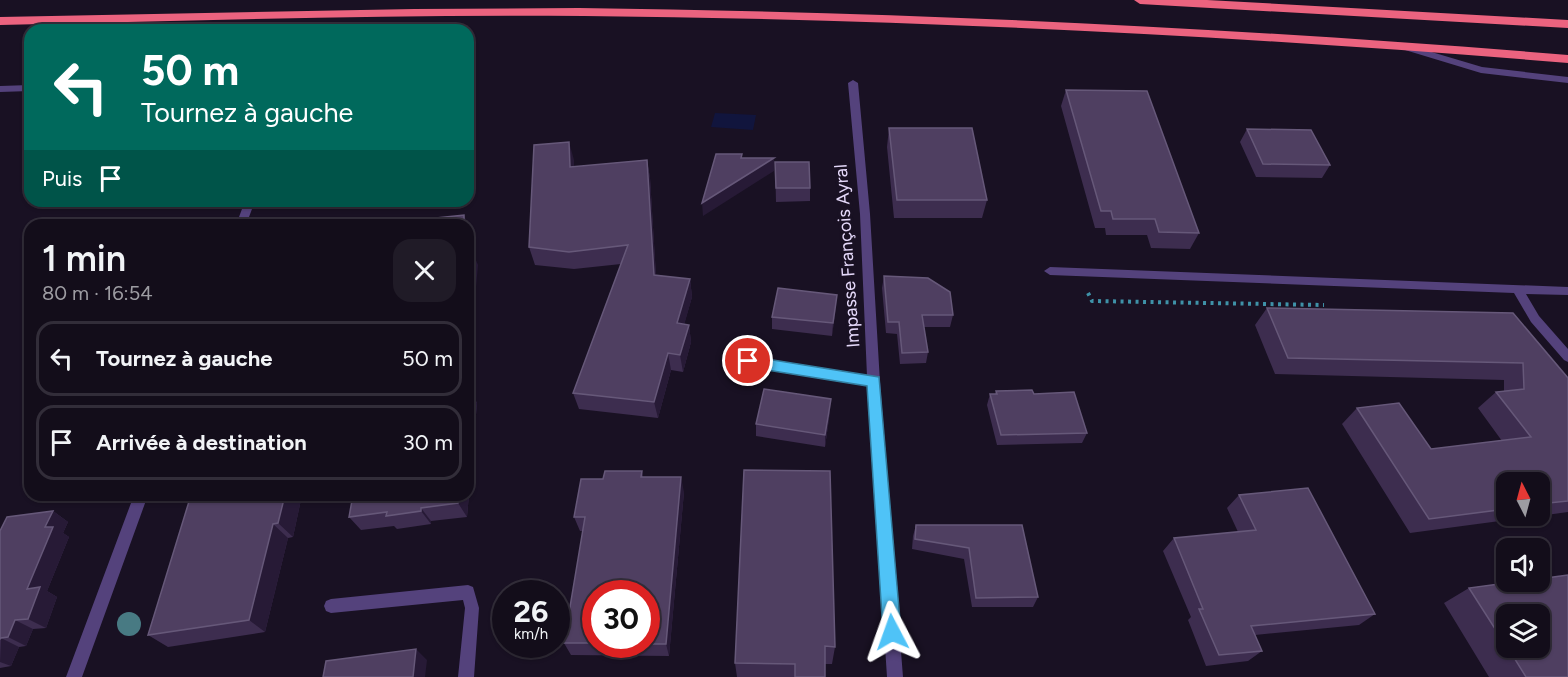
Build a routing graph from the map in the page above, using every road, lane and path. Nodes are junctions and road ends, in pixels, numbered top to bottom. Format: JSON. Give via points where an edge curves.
{"nodes":[{"id":1,"x":1140,"y":0,"type":"edge"},
{"id":2,"x":1277,"y":7,"type":"junction"},
{"id":3,"x":103,"y":19,"type":"junction"},
{"id":4,"x":0,"y":21,"type":"edge"},
{"id":5,"x":1568,"y":24,"type":"edge"},
{"id":6,"x":0,"y":25,"type":"edge"},
{"id":7,"x":1568,"y":31,"type":"edge"},
{"id":8,"x":1398,"y":44,"type":"junction"},
{"id":9,"x":1568,"y":59,"type":"edge"},
{"id":10,"x":1568,"y":80,"type":"edge"},
{"id":11,"x":852,"y":83,"type":"dead end"},
{"id":12,"x":24,"y":88,"type":"edge"},
{"id":13,"x":0,"y":89,"type":"edge"},
{"id":14,"x":1050,"y":271,"type":"dead end"},
{"id":15,"x":1518,"y":290,"type":"junction"},
{"id":16,"x":1568,"y":291,"type":"edge"},
{"id":17,"x":1568,"y":357,"type":"edge"},
{"id":18,"x":748,"y":361,"type":"dead end"},
{"id":19,"x":874,"y":382,"type":"junction"},
{"id":20,"x":139,"y":501,"type":"edge"},
{"id":21,"x":331,"y":606,"type":"dead end"},
{"id":22,"x":74,"y":677,"type":"edge"},
{"id":23,"x":466,"y":677,"type":"edge"},
{"id":24,"x":895,"y":677,"type":"edge"}],
"edges":[{"from":1,"to":2,"type":"highway"},
{"from":2,"to":5,"type":"highway"},
{"from":2,"to":7,"type":"highway"},
{"from":3,"to":4,"type":"highway"},
{"from":3,"to":6,"type":"highway"},
{"from":3,"to":8,"type":"highway","via":[[658,12],[1084,25]]},
{"from":8,"to":9,"type":"highway"},
{"from":8,"to":10,"type":"street","via":[[1480,70]]},
{"from":11,"to":19,"type":"street","name":"Impasse François Ayral","via":[[866,214]]},
{"from":12,"to":13,"type":"street"},
{"from":14,"to":15,"type":"street"},
{"from":15,"to":16,"type":"street"},
{"from":15,"to":17,"type":"street","via":[[1535,319]]},
{"from":18,"to":19,"type":"street"},
{"from":19,"to":24,"type":"street","name":"Impasse François Ayral"},
{"from":20,"to":22,"type":"street"},
{"from":21,"to":23,"type":"street","via":[[468,592],[472,608]]}]}
